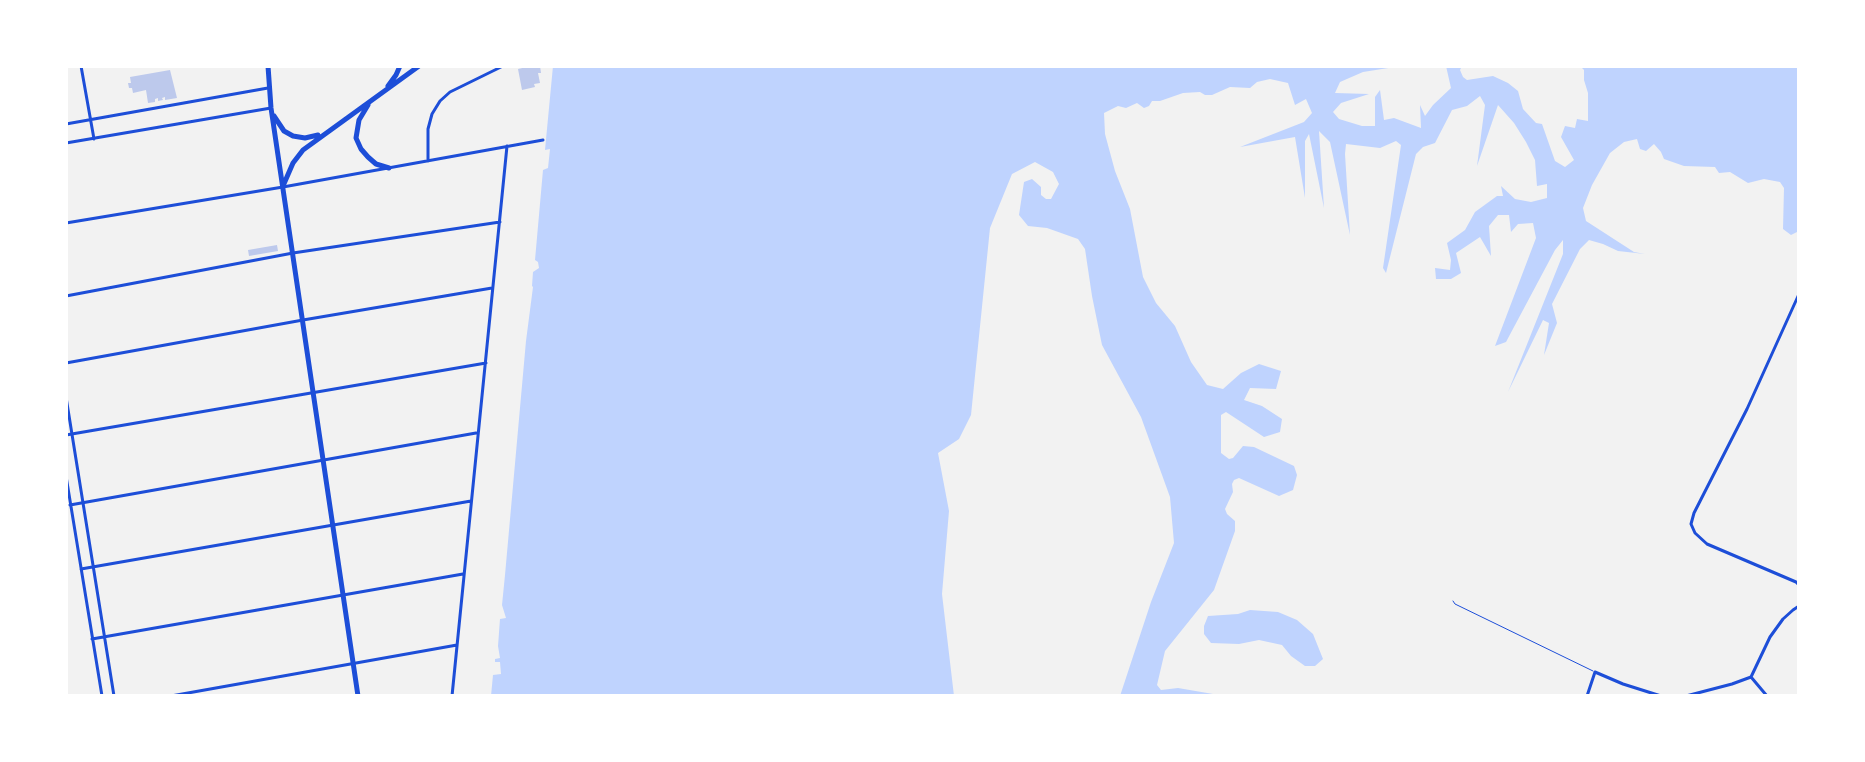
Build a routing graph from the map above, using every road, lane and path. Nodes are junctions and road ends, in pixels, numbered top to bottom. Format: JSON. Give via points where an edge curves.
{"nodes":[{"id":1,"x":81,"y":66,"type":"edge"},
{"id":2,"x":266,"y":66,"type":"edge"},
{"id":3,"x":400,"y":66,"type":"edge"},
{"id":4,"x":419,"y":66,"type":"edge"},
{"id":5,"x":503,"y":66,"type":"edge"},
{"id":6,"x":268,"y":87,"type":"junction"},
{"id":7,"x":385,"y":89,"type":"junction"},
{"id":8,"x":372,"y":100,"type":"junction"},
{"id":9,"x":271,"y":108,"type":"junction"},
{"id":10,"x":90,"y":119,"type":"junction"},
{"id":11,"x":66,"y":124,"type":"edge"},
{"id":12,"x":332,"y":128,"type":"junction"},
{"id":13,"x":94,"y":139,"type":"junction"},
{"id":14,"x":543,"y":140,"type":"dead end"},
{"id":15,"x":66,"y":143,"type":"edge"},
{"id":16,"x":507,"y":146,"type":"junction"},
{"id":17,"x":428,"y":161,"type":"junction"},
{"id":18,"x":389,"y":168,"type":"junction"},
{"id":19,"x":283,"y":187,"type":"junction"},
{"id":20,"x":500,"y":222,"type":"junction"},
{"id":21,"x":66,"y":223,"type":"edge"},
{"id":22,"x":293,"y":253,"type":"junction"},
{"id":23,"x":493,"y":288,"type":"junction"},
{"id":24,"x":1799,"y":294,"type":"edge"},
{"id":25,"x":66,"y":296,"type":"edge"},
{"id":26,"x":303,"y":320,"type":"junction"},
{"id":27,"x":66,"y":363,"type":"edge"},
{"id":28,"x":486,"y":363,"type":"junction"},
{"id":29,"x":313,"y":392,"type":"junction"},
{"id":30,"x":66,"y":397,"type":"edge"},
{"id":31,"x":478,"y":432,"type":"junction"},
{"id":32,"x":72,"y":434,"type":"junction"},
{"id":33,"x":66,"y":435,"type":"edge"},
{"id":34,"x":323,"y":460,"type":"junction"},
{"id":35,"x":66,"y":476,"type":"edge"},
{"id":36,"x":471,"y":501,"type":"junction"},
{"id":37,"x":83,"y":502,"type":"junction"},
{"id":38,"x":70,"y":505,"type":"junction"},
{"id":39,"x":332,"y":525,"type":"junction"},
{"id":40,"x":93,"y":567,"type":"junction"},
{"id":41,"x":81,"y":569,"type":"junction"},
{"id":42,"x":464,"y":573,"type":"junction"},
{"id":43,"x":1799,"y":585,"type":"edge"},
{"id":44,"x":343,"y":595,"type":"junction"},
{"id":45,"x":1453,"y":601,"type":"dead end"},
{"id":46,"x":1799,"y":606,"type":"edge"},
{"id":47,"x":105,"y":637,"type":"junction"},
{"id":48,"x":92,"y":639,"type":"junction"},
{"id":49,"x":457,"y":645,"type":"junction"},
{"id":50,"x":353,"y":663,"type":"junction"},
{"id":51,"x":1595,"y":672,"type":"junction"},
{"id":52,"x":1751,"y":677,"type":"junction"},
{"id":53,"x":102,"y":696,"type":"edge"},
{"id":54,"x":114,"y":696,"type":"edge"},
{"id":55,"x":171,"y":696,"type":"edge"},
{"id":56,"x":358,"y":696,"type":"edge"},
{"id":57,"x":452,"y":696,"type":"edge"},
{"id":58,"x":1587,"y":696,"type":"edge"},
{"id":59,"x":1661,"y":696,"type":"edge"},
{"id":60,"x":1686,"y":696,"type":"edge"},
{"id":61,"x":1767,"y":696,"type":"edge"}],
"edges":[{"from":1,"to":10,"type":"street"},
{"from":2,"to":6,"type":"highway"},
{"from":3,"to":7,"type":"highway"},
{"from":4,"to":7,"type":"highway"},
{"from":5,"to":17,"type":"street","via":[[440,101],[428,129]]},
{"from":6,"to":9,"type":"highway"},
{"from":6,"to":10,"type":"street"},
{"from":7,"to":8,"type":"highway"},
{"from":8,"to":12,"type":"highway"},
{"from":8,"to":18,"type":"highway","via":[[359,120],[356,138],[368,157]]},
{"from":9,"to":12,"type":"highway","via":[[277,123],[293,136],[316,136]]},
{"from":9,"to":13,"type":"street"},
{"from":9,"to":19,"type":"highway"},
{"from":10,"to":11,"type":"street"},
{"from":10,"to":13,"type":"street"},
{"from":12,"to":19,"type":"highway","via":[[297,157]]},
{"from":13,"to":15,"type":"street"},
{"from":14,"to":16,"type":"street"},
{"from":16,"to":17,"type":"street"},
{"from":16,"to":20,"type":"street"},
{"from":17,"to":18,"type":"street"},
{"from":18,"to":19,"type":"street"},
{"from":19,"to":21,"type":"street"},
{"from":19,"to":22,"type":"highway"},
{"from":20,"to":22,"type":"street"},
{"from":20,"to":23,"type":"street"},
{"from":22,"to":25,"type":"street"},
{"from":22,"to":26,"type":"highway"},
{"from":23,"to":26,"type":"street"},
{"from":23,"to":28,"type":"street"},
{"from":24,"to":43,"type":"street","via":[[1691,524],[1707,544]]},
{"from":26,"to":27,"type":"street"},
{"from":26,"to":29,"type":"highway"},
{"from":28,"to":29,"type":"street"},
{"from":28,"to":31,"type":"street"},
{"from":29,"to":32,"type":"street"},
{"from":29,"to":34,"type":"highway"},
{"from":30,"to":32,"type":"street"},
{"from":31,"to":34,"type":"street"},
{"from":31,"to":36,"type":"street"},
{"from":32,"to":33,"type":"street"},
{"from":32,"to":37,"type":"street"},
{"from":34,"to":37,"type":"street"},
{"from":34,"to":39,"type":"highway"},
{"from":35,"to":38,"type":"street"},
{"from":36,"to":39,"type":"street"},
{"from":36,"to":42,"type":"street"},
{"from":37,"to":38,"type":"street"},
{"from":37,"to":40,"type":"street"},
{"from":38,"to":41,"type":"street"},
{"from":39,"to":40,"type":"street"},
{"from":39,"to":44,"type":"highway"},
{"from":40,"to":41,"type":"street"},
{"from":40,"to":47,"type":"street"},
{"from":41,"to":48,"type":"street"},
{"from":42,"to":44,"type":"street"},
{"from":42,"to":49,"type":"street"},
{"from":44,"to":47,"type":"street"},
{"from":44,"to":50,"type":"highway"},
{"from":45,"to":51,"type":"lane"},
{"from":46,"to":52,"type":"street","via":[[1770,637]]},
{"from":47,"to":48,"type":"street"},
{"from":47,"to":54,"type":"street"},
{"from":48,"to":53,"type":"street"},
{"from":49,"to":50,"type":"street"},
{"from":49,"to":57,"type":"street"},
{"from":50,"to":55,"type":"street"},
{"from":50,"to":56,"type":"highway"},
{"from":51,"to":58,"type":"street"},
{"from":51,"to":59,"type":"street"},
{"from":52,"to":60,"type":"street"},
{"from":52,"to":61,"type":"street"}]}
